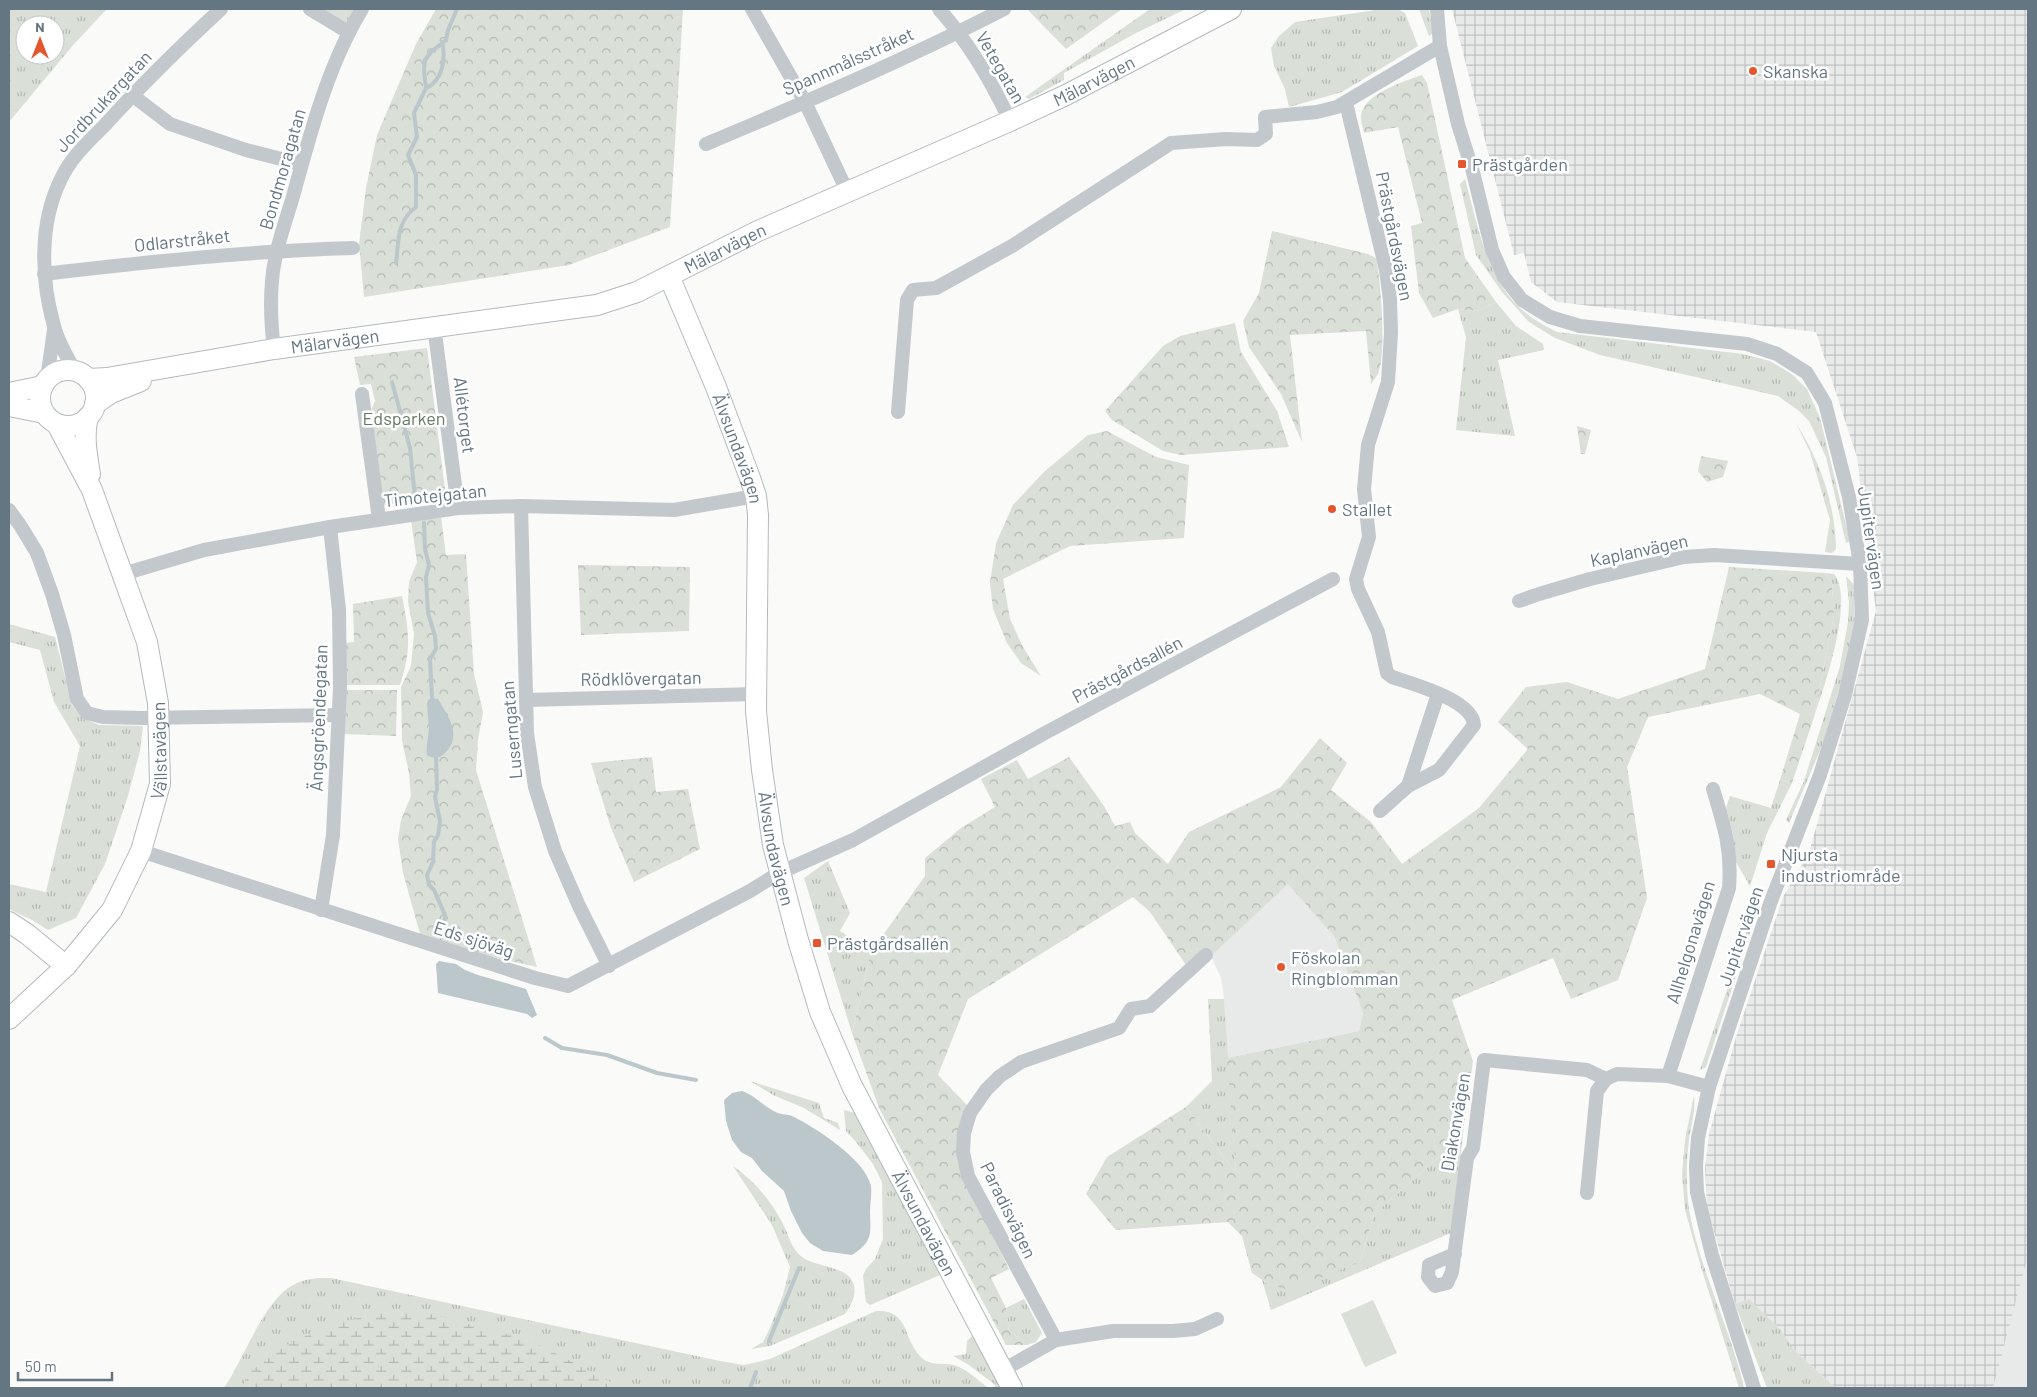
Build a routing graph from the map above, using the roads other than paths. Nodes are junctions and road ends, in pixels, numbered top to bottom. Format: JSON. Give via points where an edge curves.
{"nodes":[{"id":1,"x":220,"y":9,"type":"edge"},
{"id":2,"x":310,"y":9,"type":"edge"},
{"id":3,"x":362,"y":9,"type":"edge"},
{"id":4,"x":752,"y":9,"type":"edge"},
{"id":5,"x":939,"y":9,"type":"edge"},
{"id":6,"x":1004,"y":9,"type":"edge"},
{"id":7,"x":1231,"y":9,"type":"edge"},
{"id":8,"x":1436,"y":9,"type":"edge"},
{"id":9,"x":1442,"y":9,"type":"edge"},
{"id":10,"x":1439,"y":27,"type":"junction"},
{"id":11,"x":348,"y":32,"type":"junction"},
{"id":12,"x":959,"y":32,"type":"junction"},
{"id":13,"x":1440,"y":46,"type":"junction"},
{"id":14,"x":132,"y":95,"type":"junction"},
{"id":15,"x":805,"y":102,"type":"junction"},
{"id":16,"x":1346,"y":102,"type":"junction"},
{"id":17,"x":1010,"y":121,"type":"junction"},
{"id":18,"x":706,"y":144,"type":"dead end"},
{"id":19,"x":301,"y":164,"type":"junction"},
{"id":20,"x":848,"y":194,"type":"junction"},
{"id":21,"x":353,"y":248,"type":"dead end"},
{"id":22,"x":278,"y":250,"type":"junction"},
{"id":23,"x":44,"y":274,"type":"junction"},
{"id":24,"x":669,"y":276,"type":"junction"},
{"id":25,"x":54,"y":326,"type":"junction"},
{"id":26,"x":434,"y":326,"type":"junction"},
{"id":27,"x":274,"y":349,"type":"junction"},
{"id":28,"x":182,"y":365,"type":"junction"},
{"id":29,"x":82,"y":375,"type":"junction"},
{"id":30,"x":45,"y":382,"type":"junction"},
{"id":31,"x":9,"y":394,"type":"edge"},
{"id":32,"x":362,"y":394,"type":"dead end"},
{"id":33,"x":9,"y":406,"type":"edge"},
{"id":34,"x":91,"y":411,"type":"junction"},
{"id":35,"x":898,"y":412,"type":"dead end"},
{"id":36,"x":51,"y":418,"type":"junction"},
{"id":37,"x":92,"y":490,"type":"junction"},
{"id":38,"x":756,"y":496,"type":"junction"},
{"id":39,"x":520,"y":506,"type":"junction"},
{"id":40,"x":458,"y":508,"type":"junction"},
{"id":41,"x":9,"y":510,"type":"edge"},
{"id":42,"x":379,"y":519,"type":"junction"},
{"id":43,"x":330,"y":527,"type":"junction"},
{"id":44,"x":1860,"y":564,"type":"junction"},
{"id":45,"x":123,"y":574,"type":"junction"},
{"id":46,"x":1333,"y":579,"type":"dead end"},
{"id":47,"x":1519,"y":601,"type":"dead end"},
{"id":48,"x":757,"y":694,"type":"junction"},
{"id":49,"x":1438,"y":694,"type":"junction"},
{"id":50,"x":526,"y":700,"type":"junction"},
{"id":51,"x":339,"y":715,"type":"junction"},
{"id":52,"x":159,"y":718,"type":"junction"},
{"id":53,"x":1408,"y":786,"type":"junction"},
{"id":54,"x":1713,"y":789,"type":"dead end"},
{"id":55,"x":1380,"y":811,"type":"dead end"},
{"id":56,"x":140,"y":851,"type":"junction"},
{"id":57,"x":779,"y":873,"type":"junction"},
{"id":58,"x":321,"y":910,"type":"junction"},
{"id":59,"x":9,"y":922,"type":"edge"},
{"id":60,"x":1206,"y":955,"type":"dead end"},
{"id":61,"x":66,"y":966,"type":"junction"},
{"id":62,"x":609,"y":966,"type":"junction"},
{"id":63,"x":9,"y":1018,"type":"edge"},
{"id":64,"x":1668,"y":1076,"type":"junction"},
{"id":65,"x":1606,"y":1079,"type":"junction"},
{"id":66,"x":1709,"y":1087,"type":"junction"},
{"id":67,"x":1587,"y":1193,"type":"dead end"},
{"id":68,"x":1455,"y":1254,"type":"dead end"},
{"id":69,"x":1217,"y":1319,"type":"dead end"},
{"id":70,"x":1056,"y":1340,"type":"junction"},
{"id":71,"x":1003,"y":1370,"type":"junction"},
{"id":72,"x":1012,"y":1388,"type":"edge"},
{"id":73,"x":1754,"y":1388,"type":"edge"}],
"edges":[{"from":1,"to":14,"type":"street","name":"Jordbrukargatan"},
{"from":2,"to":11,"type":"street"},
{"from":3,"to":11,"type":"street","name":"Bondmoragatan"},
{"from":4,"to":15,"type":"street"},
{"from":5,"to":12,"type":"street","name":"Vetegatan"},
{"from":6,"to":12,"type":"street","name":"Spannmålsstråket"},
{"from":7,"to":17,"type":"main road","name":"Mälarvägen"},
{"from":8,"to":10,"type":"street","name":"Jupitervägen"},
{"from":9,"to":10,"type":"street","name":"Jupitervägen"},
{"from":10,"to":13,"type":"street","name":"Jupitervägen"},
{"from":11,"to":19,"type":"street","name":"Bondmoragatan","via":[[330,74]]},
{"from":12,"to":15,"type":"street","name":"Spannmålsstråket"},
{"from":12,"to":17,"type":"street","name":"Vetegatan","via":[[981,64]]},
{"from":13,"to":16,"type":"street"},
{"from":13,"to":44,"type":"street","name":"Jupitervägen","via":[[1492,250],[1504,277],[1522,300],[1550,317],[1580,326],[1747,344],[1777,354],[1807,374],[1825,403],[1848,497]]},
{"from":14,"to":19,"type":"street","via":[[170,124],[246,150]]},
{"from":14,"to":23,"type":"street","name":"Jordbrukargatan","via":[[72,159],[60,182],[48,216]]},
{"from":15,"to":18,"type":"street","name":"Spannmålsstråket"},
{"from":15,"to":20,"type":"street"},
{"from":16,"to":35,"type":"street","via":[[1317,112],[1265,117],[1266,134],[1257,140],[1171,143],[1012,246],[936,288],[913,290],[907,300]]},
{"from":16,"to":49,"type":"street","name":"Prästgårdsvägen","via":[[1386,270],[1391,333],[1388,382],[1368,445],[1364,489],[1369,537],[1356,580],[1378,632],[1387,673]]},
{"from":17,"to":20,"type":"main road","name":"Mälarvägen"},
{"from":19,"to":22,"type":"street","name":"Bondmoragatan"},
{"from":20,"to":24,"type":"main road","name":"Mälarvägen","via":[[758,231]]},
{"from":21,"to":22,"type":"street","name":"Odlarstråket"},
{"from":22,"to":23,"type":"street","name":"Odlarstråket"},
{"from":22,"to":27,"type":"street","name":"Bondmoragatan","via":[[272,279],[270,318]]},
{"from":23,"to":25,"type":"street","name":"Jordbrukargatan"},
{"from":24,"to":26,"type":"main road","name":"Mälarvägen","via":[[637,292],[597,305]]},
{"from":24,"to":38,"type":"main road","name":"Älvsundavägen","via":[[716,387]]},
{"from":25,"to":29,"type":"street","name":"Jordbrukargatan"},
{"from":25,"to":30,"type":"street","name":"Jordbrukargatan"},
{"from":26,"to":27,"type":"main road","name":"Mälarvägen"},
{"from":26,"to":40,"type":"street","name":"Allétorget"},
{"from":27,"to":28,"type":"main road","name":"Mälarvägen"},
{"from":28,"to":29,"type":"main road","name":"Mälarvägen","via":[[107,378]]},
{"from":28,"to":34,"type":"main road","name":"Mälarvägen","via":[[111,393]]},
{"from":29,"to":30,"type":"main road","via":[[62,371]]},
{"from":29,"to":34,"type":"main road","via":[[94,391]]},
{"from":30,"to":31,"type":"main road"},
{"from":30,"to":36,"type":"main road","via":[[41,399]]},
{"from":32,"to":42,"type":"street"},
{"from":33,"to":36,"type":"main road"},
{"from":34,"to":36,"type":"main road","via":[[76,425],[66,426]]},
{"from":34,"to":37,"type":"main road","name":"Vällstavägen","via":[[85,440]]},
{"from":36,"to":37,"type":"main road","name":"Vällstavägen"},
{"from":37,"to":45,"type":"main road","name":"Vällstavägen"},
{"from":38,"to":39,"type":"street","name":"Timotejgatan","via":[[674,510]]},
{"from":38,"to":48,"type":"main road","name":"Älvsundavägen"},
{"from":39,"to":40,"type":"street","name":"Timotejgatan"},
{"from":39,"to":50,"type":"street","name":"Luserngatan"},
{"from":40,"to":42,"type":"street","name":"Timotejgatan"},
{"from":41,"to":52,"type":"street","via":[[36,553],[52,594],[77,699],[87,713],[103,717]]},
{"from":42,"to":43,"type":"street","name":"Timotejgatan"},
{"from":43,"to":45,"type":"street","name":"Timotejgatan","via":[[204,550]]},
{"from":43,"to":51,"type":"street","name":"Ängsgröendegatan","via":[[339,610]]},
{"from":44,"to":47,"type":"street","name":"Kaplanvägen","via":[[1714,555],[1684,557]]},
{"from":44,"to":66,"type":"street","name":"Jupitervägen","via":[[1862,620],[1844,695],[1820,775],[1771,901]]},
{"from":45,"to":52,"type":"main road","name":"Vällstavägen","via":[[147,642]]},
{"from":46,"to":57,"type":"street","name":"Prästgårdsallén","via":[[853,840]]},
{"from":48,"to":50,"type":"street","name":"Rödklövergatan"},
{"from":48,"to":57,"type":"main road","name":"Älvsundavägen","via":[[762,770]]},
{"from":49,"to":53,"type":"street"},
{"from":49,"to":53,"type":"street","name":"Prästgårdsvägen","via":[[1448,697],[1471,714],[1474,725],[1439,770]]},
{"from":50,"to":62,"type":"street","name":"Luserngatan","via":[[527,734],[535,787],[552,842]]},
{"from":51,"to":52,"type":"street"},
{"from":51,"to":58,"type":"street","name":"Ängsgröendegatan","via":[[333,835]]},
{"from":52,"to":56,"type":"main road","name":"Vällstavägen","via":[[160,784]]},
{"from":53,"to":55,"type":"street","name":"Prästgårdsvägen"},
{"from":54,"to":64,"type":"street","name":"Allhelgonavägen","via":[[1727,836],[1731,862],[1729,888]]},
{"from":56,"to":58,"type":"street","name":"Eds sjöväg"},
{"from":56,"to":61,"type":"main road","name":"Vällstavägen","via":[[112,910]]},
{"from":57,"to":62,"type":"street","name":"Eds sjöväg"},
{"from":57,"to":71,"type":"main road","name":"Älvsundavägen","via":[[820,1012],[852,1086]]},
{"from":58,"to":62,"type":"street","name":"Eds sjöväg","via":[[568,986]]},
{"from":59,"to":61,"type":"main road"},
{"from":60,"to":70,"type":"street","name":"Paradisvägen","via":[[1150,1006],[1131,1009],[1119,1028],[1021,1062],[1000,1076],[970,1113],[963,1152],[968,1176]]},
{"from":61,"to":63,"type":"main road"},
{"from":64,"to":65,"type":"street","via":[[1618,1074]]},
{"from":64,"to":66,"type":"street"},
{"from":65,"to":67,"type":"street","via":[[1597,1090]]},
{"from":65,"to":68,"type":"street","name":"Diakonvägen","via":[[1587,1070],[1484,1060]]},
{"from":66,"to":73,"type":"street","name":"Jupitervägen","via":[[1698,1138],[1697,1192],[1712,1255]]},
{"from":69,"to":70,"type":"street","via":[[1195,1329],[1113,1331]]},
{"from":70,"to":71,"type":"street"},
{"from":71,"to":72,"type":"main road","name":"Älvsundavägen"}]}
